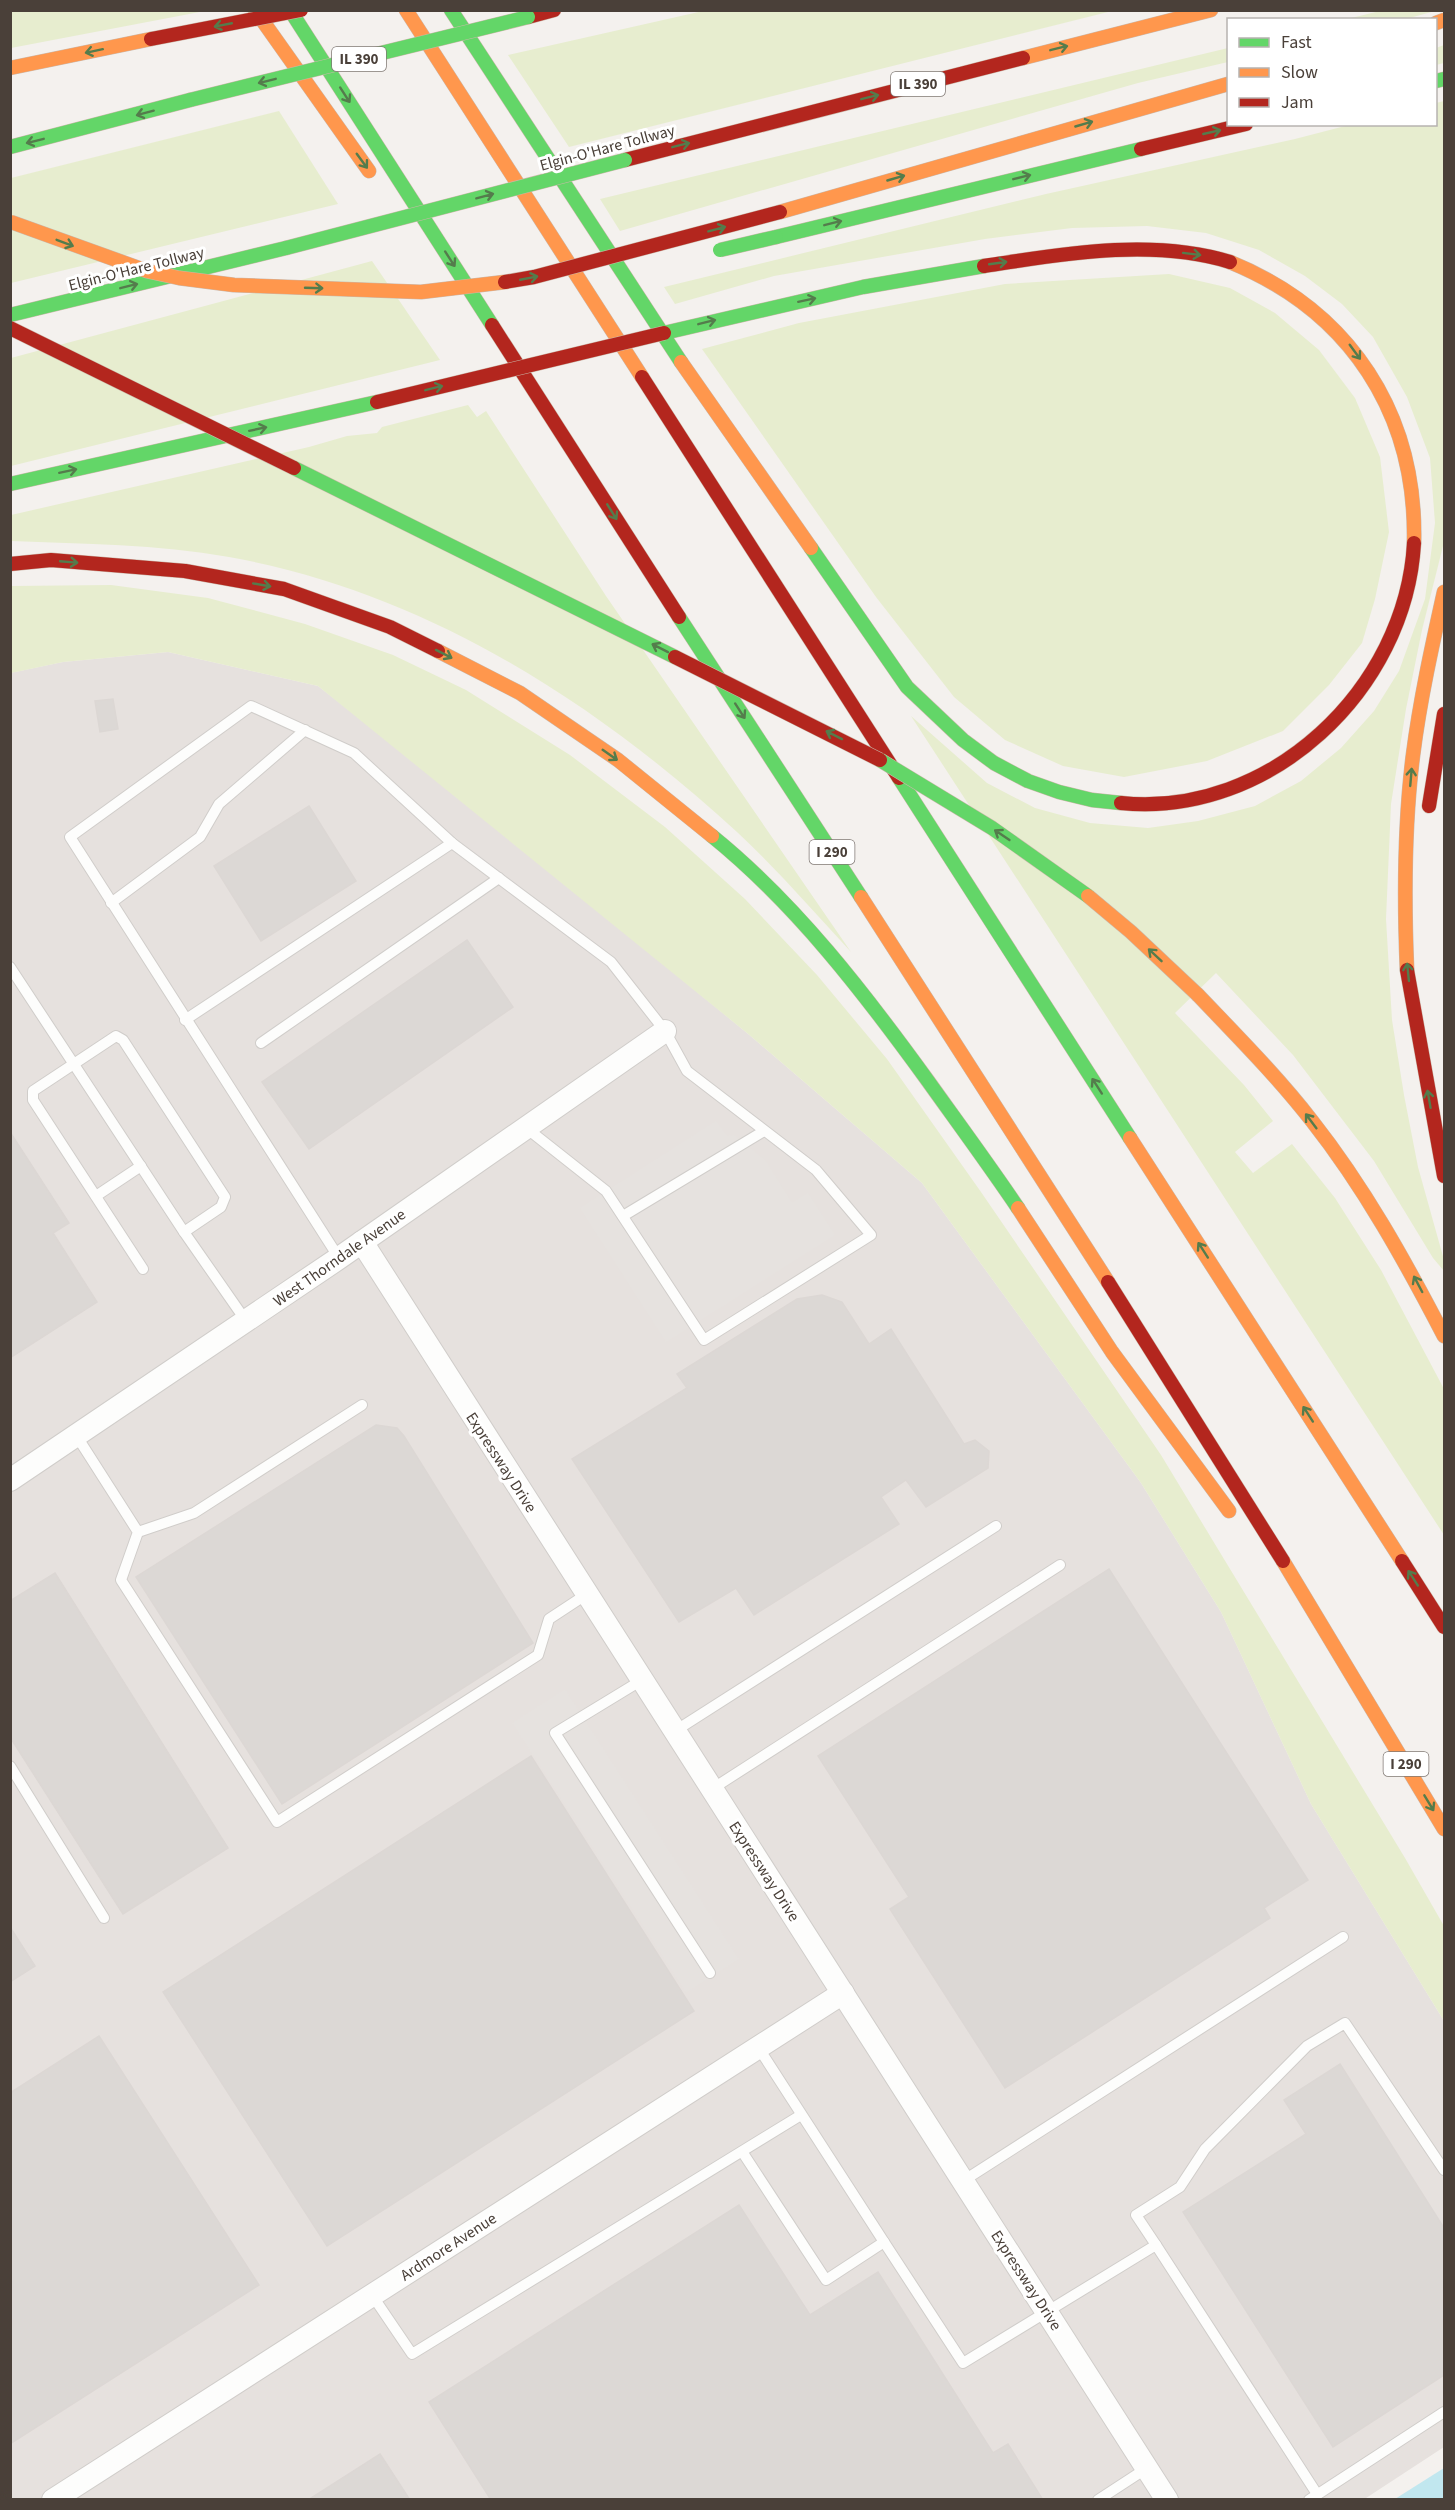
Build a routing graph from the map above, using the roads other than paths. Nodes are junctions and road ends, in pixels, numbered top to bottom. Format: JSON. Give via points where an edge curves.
{"nodes":[{"id":1,"x":255,"y":10,"type":"edge"},
{"id":2,"x":291,"y":10,"type":"edge"},
{"id":3,"x":301,"y":10,"type":"edge"},
{"id":4,"x":406,"y":10,"type":"edge"},
{"id":5,"x":451,"y":10,"type":"edge"},
{"id":6,"x":554,"y":10,"type":"edge"},
{"id":7,"x":1211,"y":10,"type":"edge"},
{"id":8,"x":10,"y":68,"type":"edge"},
{"id":9,"x":1227,"y":84,"type":"edge"},
{"id":10,"x":101,"y":125,"type":"junction"},
{"id":11,"x":1238,"y":126,"type":"edge"},
{"id":12,"x":33,"y":127,"type":"dead end"},
{"id":13,"x":10,"y":147,"type":"edge"},
{"id":14,"x":377,"y":182,"type":"dead end"},
{"id":15,"x":397,"y":209,"type":"dead end"},
{"id":16,"x":10,"y":222,"type":"edge"},
{"id":17,"x":410,"y":228,"type":"dead end"},
{"id":18,"x":702,"y":255,"type":"dead end"},
{"id":19,"x":431,"y":256,"type":"dead end"},
{"id":20,"x":632,"y":271,"type":"dead end"},
{"id":21,"x":234,"y":285,"type":"junction"},
{"id":22,"x":563,"y":287,"type":"dead end"},
{"id":23,"x":72,"y":300,"type":"junction"},
{"id":24,"x":490,"y":301,"type":"dead end"},
{"id":25,"x":304,"y":302,"type":"dead end"},
{"id":26,"x":456,"y":304,"type":"dead end"},
{"id":27,"x":10,"y":315,"type":"edge"},
{"id":28,"x":10,"y":327,"type":"edge"},
{"id":29,"x":10,"y":484,"type":"edge"},
{"id":30,"x":596,"y":487,"type":"junction"},
{"id":31,"x":10,"y":564,"type":"edge"},
{"id":32,"x":1444,"y":592,"type":"edge"},
{"id":33,"x":1444,"y":714,"type":"edge"},
{"id":34,"x":305,"y":730,"type":"junction"},
{"id":35,"x":1427,"y":822,"type":"dead end"},
{"id":36,"x":452,"y":843,"type":"junction"},
{"id":37,"x":500,"y":878,"type":"junction"},
{"id":38,"x":111,"y":903,"type":"junction"},
{"id":39,"x":10,"y":967,"type":"edge"},
{"id":40,"x":1422,"y":983,"type":"dead end"},
{"id":41,"x":185,"y":1020,"type":"junction"},
{"id":42,"x":1418,"y":1029,"type":"junction"},
{"id":43,"x":665,"y":1031,"type":"junction"},
{"id":44,"x":261,"y":1043,"type":"dead end"},
{"id":45,"x":74,"y":1064,"type":"junction"},
{"id":46,"x":525,"y":1127,"type":"junction"},
{"id":47,"x":764,"y":1131,"type":"junction"},
{"id":48,"x":141,"y":1166,"type":"junction"},
{"id":49,"x":1444,"y":1176,"type":"edge"},
{"id":50,"x":96,"y":1196,"type":"junction"},
{"id":51,"x":622,"y":1216,"type":"junction"},
{"id":52,"x":184,"y":1232,"type":"junction"},
{"id":53,"x":362,"y":1242,"type":"junction"},
{"id":54,"x":339,"y":1258,"type":"junction"},
{"id":55,"x":143,"y":1269,"type":"dead end"},
{"id":56,"x":246,"y":1321,"type":"junction"},
{"id":57,"x":1444,"y":1336,"type":"edge"},
{"id":58,"x":362,"y":1406,"type":"dead end"},
{"id":59,"x":76,"y":1435,"type":"junction"},
{"id":60,"x":10,"y":1480,"type":"edge"},
{"id":61,"x":996,"y":1526,"type":"dead end"},
{"id":62,"x":1239,"y":1526,"type":"dead end"},
{"id":63,"x":138,"y":1532,"type":"junction"},
{"id":64,"x":1268,"y":1564,"type":"dead end"},
{"id":65,"x":1060,"y":1565,"type":"dead end"},
{"id":66,"x":587,"y":1594,"type":"junction"},
{"id":67,"x":1444,"y":1627,"type":"edge"},
{"id":68,"x":642,"y":1680,"type":"junction"},
{"id":69,"x":1367,"y":1699,"type":"junction"},
{"id":70,"x":675,"y":1731,"type":"junction"},
{"id":71,"x":10,"y":1766,"type":"edge"},
{"id":72,"x":712,"y":1789,"type":"junction"},
{"id":73,"x":1444,"y":1829,"type":"edge"},
{"id":74,"x":104,"y":1918,"type":"dead end"},
{"id":75,"x":1342,"y":1937,"type":"dead end"},
{"id":76,"x":710,"y":1973,"type":"dead end"},
{"id":77,"x":843,"y":1993,"type":"junction"},
{"id":78,"x":758,"y":2047,"type":"junction"},
{"id":79,"x":801,"y":2115,"type":"junction"},
{"id":80,"x":743,"y":2153,"type":"junction"},
{"id":81,"x":1444,"y":2170,"type":"edge"},
{"id":82,"x":963,"y":2181,"type":"junction"},
{"id":83,"x":884,"y":2242,"type":"junction"},
{"id":84,"x":1156,"y":2245,"type":"junction"},
{"id":85,"x":372,"y":2295,"type":"junction"},
{"id":86,"x":1047,"y":2311,"type":"junction"},
{"id":87,"x":1444,"y":2412,"type":"edge"},
{"id":88,"x":1147,"y":2468,"type":"junction"},
{"id":89,"x":1313,"y":2497,"type":"edge"},
{"id":90,"x":53,"y":2499,"type":"edge"},
{"id":91,"x":1098,"y":2499,"type":"edge"},
{"id":92,"x":1167,"y":2499,"type":"edge"}],
"edges":[{"from":1,"to":14,"type":"highway","one_way":true},
{"from":2,"to":30,"type":"highway","number":"I 290","one_way":true},
{"from":3,"to":8,"type":"highway","one_way":true,"bridge":true},
{"from":67,"to":4,"type":"highway","one_way":true},
{"from":29,"to":5,"type":"highway","one_way":true,"bridge":true,"via":[[377,402],[750,312],[941,271],[1135,250],[1197,253],[1251,270],[1284,290],[1344,337],[1373,377],[1401,434],[1413,486],[1412,573],[1398,617],[1367,680],[1329,725],[1287,762],[1228,790],[1174,801],[1121,805],[1071,798],[1025,780],[987,758],[950,730],[907,687],[663,336]]},
{"from":6,"to":10,"type":"highway","number":"IL 390","one_way":true,"bridge":true},
{"from":23,"to":7,"type":"highway","name":"Elgin-O'Hare Tollway","number":"IL 390","one_way":true,"bridge":true},
{"from":21,"to":9,"type":"highway","one_way":true,"bridge":true,"via":[[421,292],[534,277],[780,212]]},
{"from":10,"to":12,"type":"highway"},
{"from":10,"to":13,"type":"highway","number":"IL 390","one_way":true},
{"from":18,"to":11,"type":"highway","one_way":true,"bridge":true},
{"from":15,"to":17,"type":"highway"},
{"from":16,"to":21,"type":"highway","one_way":true,"bridge":true,"via":[[147,271]]},
{"from":19,"to":30,"type":"highway"},
{"from":20,"to":22,"type":"highway"},
{"from":21,"to":25,"type":"highway","bridge":true},
{"from":23,"to":27,"type":"highway","name":"Elgin-O'Hare Tollway","number":"IL 390"},
{"from":23,"to":28,"type":"highway"},
{"from":24,"to":26,"type":"highway"},
{"from":57,"to":28,"type":"highway","one_way":true,"bridge":true,"via":[[1417,1281],[1356,1181],[1291,1095],[1198,995],[1120,923],[1022,848],[956,804],[855,746]]},
{"from":30,"to":69,"type":"highway","number":"I 290","one_way":true,"via":[[999,1109]]},
{"from":31,"to":62,"type":"highway","one_way":true,"via":[[51,560],[185,571],[284,589],[390,627],[510,688],[618,760],[728,849],[804,925],[874,1007],[998,1178],[1112,1352]]},
{"from":42,"to":32,"type":"highway","one_way":true,"via":[[1407,973],[1404,900],[1408,817],[1425,679]]},
{"from":33,"to":35,"type":"highway"},
{"from":34,"to":36,"type":"lane","via":[[354,753]]},
{"from":34,"to":38,"type":"lane","via":[[219,804],[200,837]]},
{"from":34,"to":38,"type":"lane","via":[[251,706],[70,837]]},
{"from":36,"to":37,"type":"lane"},
{"from":36,"to":41,"type":"lane"},
{"from":37,"to":43,"type":"lane","via":[[611,962]]},
{"from":37,"to":44,"type":"lane"},
{"from":38,"to":41,"type":"lane"},
{"from":39,"to":45,"type":"lane"},
{"from":40,"to":42,"type":"highway"},
{"from":41,"to":54,"type":"lane"},
{"from":49,"to":42,"type":"highway","one_way":true},
{"from":43,"to":46,"type":"street","name":"West Thorndale Avenue"},
{"from":43,"to":47,"type":"lane","via":[[687,1071]]},
{"from":45,"to":48,"type":"lane"},
{"from":45,"to":50,"type":"lane","via":[[33,1091],[33,1100]]},
{"from":45,"to":52,"type":"lane","via":[[116,1036],[123,1040],[225,1197],[220,1207]]},
{"from":46,"to":51,"type":"lane","via":[[606,1191]]},
{"from":46,"to":53,"type":"street","name":"West Thorndale Avenue"},
{"from":47,"to":51,"type":"lane"},
{"from":47,"to":51,"type":"lane","via":[[816,1170],[871,1235],[704,1340]]},
{"from":48,"to":50,"type":"lane"},
{"from":48,"to":52,"type":"lane"},
{"from":50,"to":55,"type":"lane"},
{"from":52,"to":56,"type":"lane"},
{"from":53,"to":54,"type":"street","name":"West Thorndale Avenue"},
{"from":53,"to":66,"type":"street","name":"Expressway Drive"},
{"from":54,"to":56,"type":"street","name":"West Thorndale Avenue"},
{"from":56,"to":59,"type":"street","name":"West Thorndale Avenue"},
{"from":58,"to":63,"type":"lane","via":[[194,1513]]},
{"from":59,"to":60,"type":"street","name":"West Thorndale Avenue"},
{"from":59,"to":63,"type":"lane"},
{"from":61,"to":70,"type":"lane"},
{"from":63,"to":66,"type":"lane","via":[[122,1580],[277,1822],[538,1655],[549,1619]]},
{"from":64,"to":69,"type":"highway"},
{"from":65,"to":72,"type":"lane"},
{"from":66,"to":68,"type":"street","name":"Expressway Drive"},
{"from":68,"to":70,"type":"street","name":"Expressway Drive"},
{"from":68,"to":76,"type":"lane","via":[[555,1733]]},
{"from":69,"to":73,"type":"highway","number":"I 290","one_way":true},
{"from":70,"to":72,"type":"street","name":"Expressway Drive"},
{"from":71,"to":74,"type":"lane"},
{"from":72,"to":77,"type":"street","name":"Expressway Drive"},
{"from":75,"to":82,"type":"lane"},
{"from":77,"to":78,"type":"street","name":"Ardmore Avenue"},
{"from":77,"to":82,"type":"street","name":"Expressway Drive"},
{"from":78,"to":79,"type":"lane"},
{"from":78,"to":85,"type":"street","name":"Ardmore Avenue"},
{"from":79,"to":80,"type":"lane"},
{"from":79,"to":83,"type":"lane"},
{"from":80,"to":83,"type":"lane","via":[[826,2280]]},
{"from":80,"to":85,"type":"lane","via":[[412,2354]]},
{"from":81,"to":84,"type":"lane","via":[[1345,2023],[1307,2046],[1205,2149],[1180,2187],[1136,2215]]},
{"from":82,"to":86,"type":"street","name":"Expressway Drive"},
{"from":83,"to":86,"type":"lane","via":[[963,2363]]},
{"from":84,"to":86,"type":"lane"},
{"from":84,"to":89,"type":"lane"},
{"from":85,"to":90,"type":"street","name":"Ardmore Avenue"},
{"from":86,"to":88,"type":"street","name":"Expressway Drive"},
{"from":87,"to":89,"type":"lane"},
{"from":88,"to":91,"type":"lane"},
{"from":88,"to":92,"type":"street","name":"Expressway Drive"}]}
